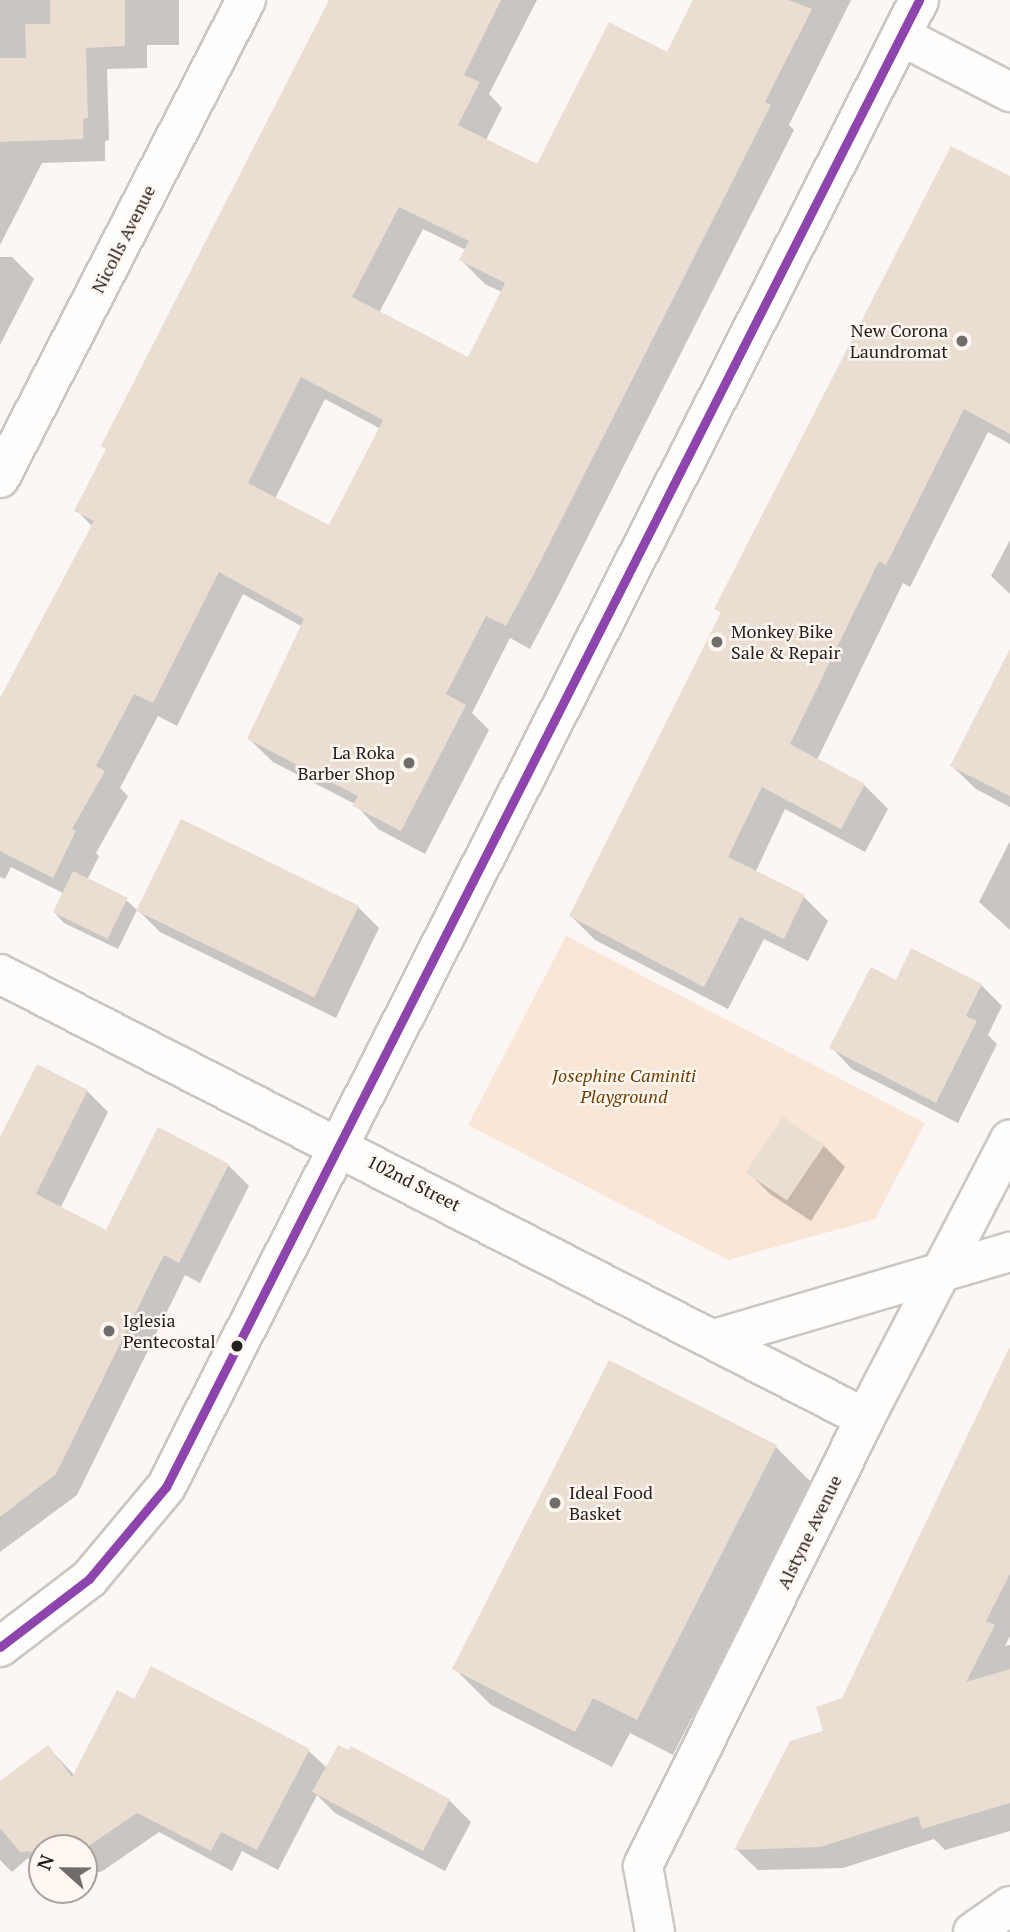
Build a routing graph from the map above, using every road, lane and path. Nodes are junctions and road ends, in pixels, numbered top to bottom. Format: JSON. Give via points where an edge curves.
{"nodes":[{"id":1,"x":246,"y":0,"type":"edge"},
{"id":2,"x":919,"y":0,"type":"edge"},
{"id":3,"x":901,"y":36,"type":"junction"},
{"id":4,"x":1010,"y":92,"type":"edge"},
{"id":5,"x":0,"y":478,"type":"edge"},
{"id":6,"x":0,"y":974,"type":"edge"},
{"id":7,"x":1010,"y":1140,"type":"edge"},
{"id":8,"x":338,"y":1144,"type":"junction"},
{"id":9,"x":1010,"y":1252,"type":"edge"},
{"id":10,"x":940,"y":1273,"type":"junction"},
{"id":11,"x":713,"y":1339,"type":"junction"},
{"id":12,"x":865,"y":1418,"type":"junction"},
{"id":13,"x":0,"y":1647,"type":"edge"},
{"id":14,"x":1010,"y":1906,"type":"edge"},
{"id":15,"x":655,"y":1932,"type":"edge"},
{"id":16,"x":973,"y":1932,"type":"edge"}],
"edges":[{"from":1,"to":5,"type":"street","name":"Nicolls Avenue"},
{"from":2,"to":3,"type":"street"},
{"from":3,"to":4,"type":"street"},
{"from":3,"to":8,"type":"street"},
{"from":6,"to":8,"type":"street","name":"102nd Street"},
{"from":7,"to":10,"type":"street","name":"Alstyne Avenue"},
{"from":8,"to":11,"type":"street","name":"102nd Street"},
{"from":8,"to":13,"type":"street","via":[[161,1495],[89,1579]]},
{"from":9,"to":10,"type":"street"},
{"from":10,"to":11,"type":"street"},
{"from":10,"to":12,"type":"street","name":"Alstyne Avenue"},
{"from":11,"to":12,"type":"street","name":"102nd Street"},
{"from":12,"to":15,"type":"street","name":"Alstyne Avenue","via":[[643,1866]]},
{"from":14,"to":16,"type":"street"}]}
